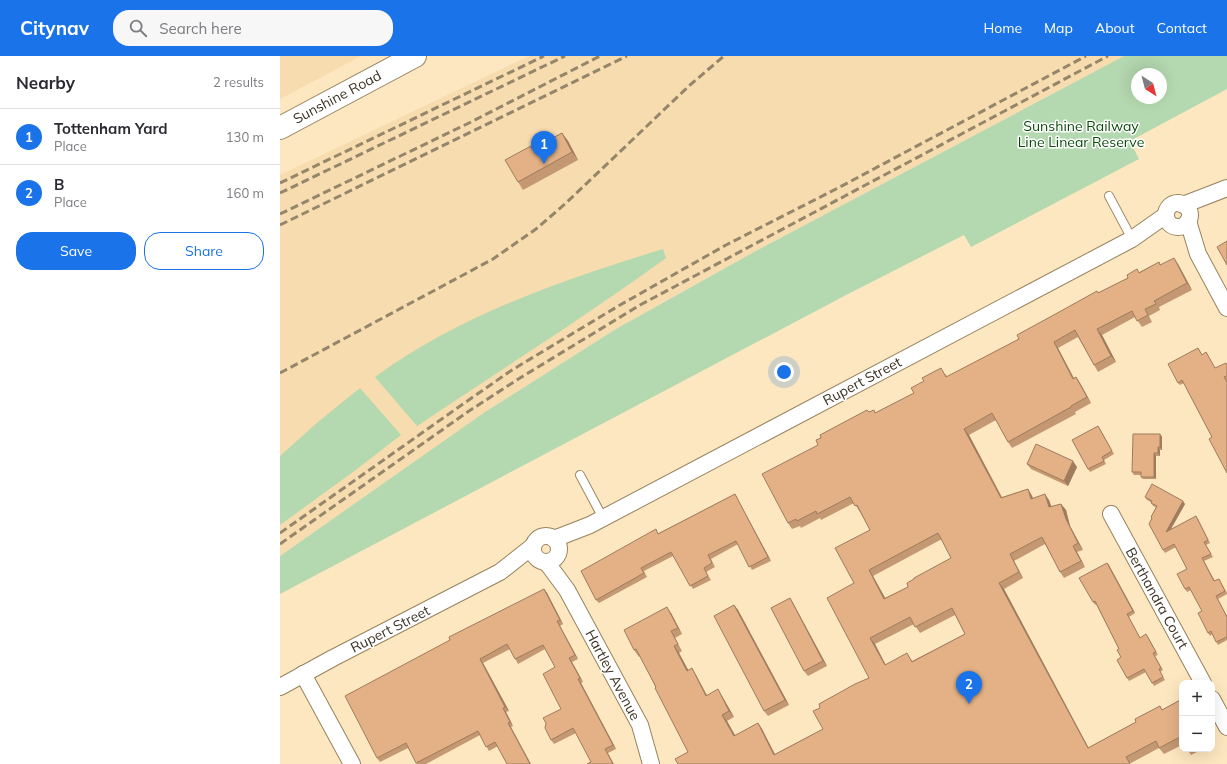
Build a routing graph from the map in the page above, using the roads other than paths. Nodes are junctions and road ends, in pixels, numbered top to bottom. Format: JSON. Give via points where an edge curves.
{"nodes":[{"id":1,"x":415,"y":56,"type":"edge"},
{"id":2,"x":280,"y":128,"type":"edge"},
{"id":3,"x":1225,"y":189,"type":"edge"},
{"id":4,"x":1109,"y":196,"type":"dead end"},
{"id":5,"x":1179,"y":218,"type":"junction"},
{"id":6,"x":1133,"y":238,"type":"junction"},
{"id":7,"x":1227,"y":308,"type":"edge"},
{"id":8,"x":580,"y":475,"type":"dead end"},
{"id":9,"x":1111,"y":514,"type":"dead end"},
{"id":10,"x":596,"y":522,"type":"junction"},
{"id":11,"x":533,"y":546,"type":"junction"},
{"id":12,"x":551,"y":553,"type":"junction"},
{"id":13,"x":500,"y":572,"type":"junction"},
{"id":14,"x":303,"y":674,"type":"junction"},
{"id":15,"x":1201,"y":680,"type":"edge"},
{"id":16,"x":280,"y":687,"type":"edge"},
{"id":17,"x":1215,"y":705,"type":"edge"},
{"id":18,"x":1227,"y":727,"type":"edge"},
{"id":19,"x":352,"y":764,"type":"edge"},
{"id":20,"x":652,"y":764,"type":"edge"}],
"edges":[{"from":1,"to":2,"type":"main road","name":"Sunshine Road"},
{"from":3,"to":5,"type":"street","name":"Rupert Street"},
{"from":4,"to":6,"type":"lane"},
{"from":5,"to":6,"type":"street","name":"Rupert Street"},
{"from":5,"to":7,"type":"street"},
{"from":6,"to":10,"type":"street","name":"Rupert Street"},
{"from":8,"to":10,"type":"lane"},
{"from":9,"to":15,"type":"street","name":"Berthandra Court"},
{"from":10,"to":12,"type":"street","name":"Rupert Street"},
{"from":11,"to":12,"type":"street","name":"Hartley Avenue","via":[[534,555]]},
{"from":11,"to":12,"type":"street","name":"Rupert Street","via":[[541,537],[550,536]]},
{"from":11,"to":13,"type":"street","name":"Rupert Street"},
{"from":12,"to":13,"type":"street","name":"Rupert Street"},
{"from":12,"to":20,"type":"street","name":"Hartley Avenue","via":[[567,590],[640,725]]},
{"from":13,"to":14,"type":"street","name":"Rupert Street"},
{"from":14,"to":16,"type":"street","name":"Rupert Street"},
{"from":14,"to":19,"type":"street"},
{"from":17,"to":18,"type":"street"}]}
